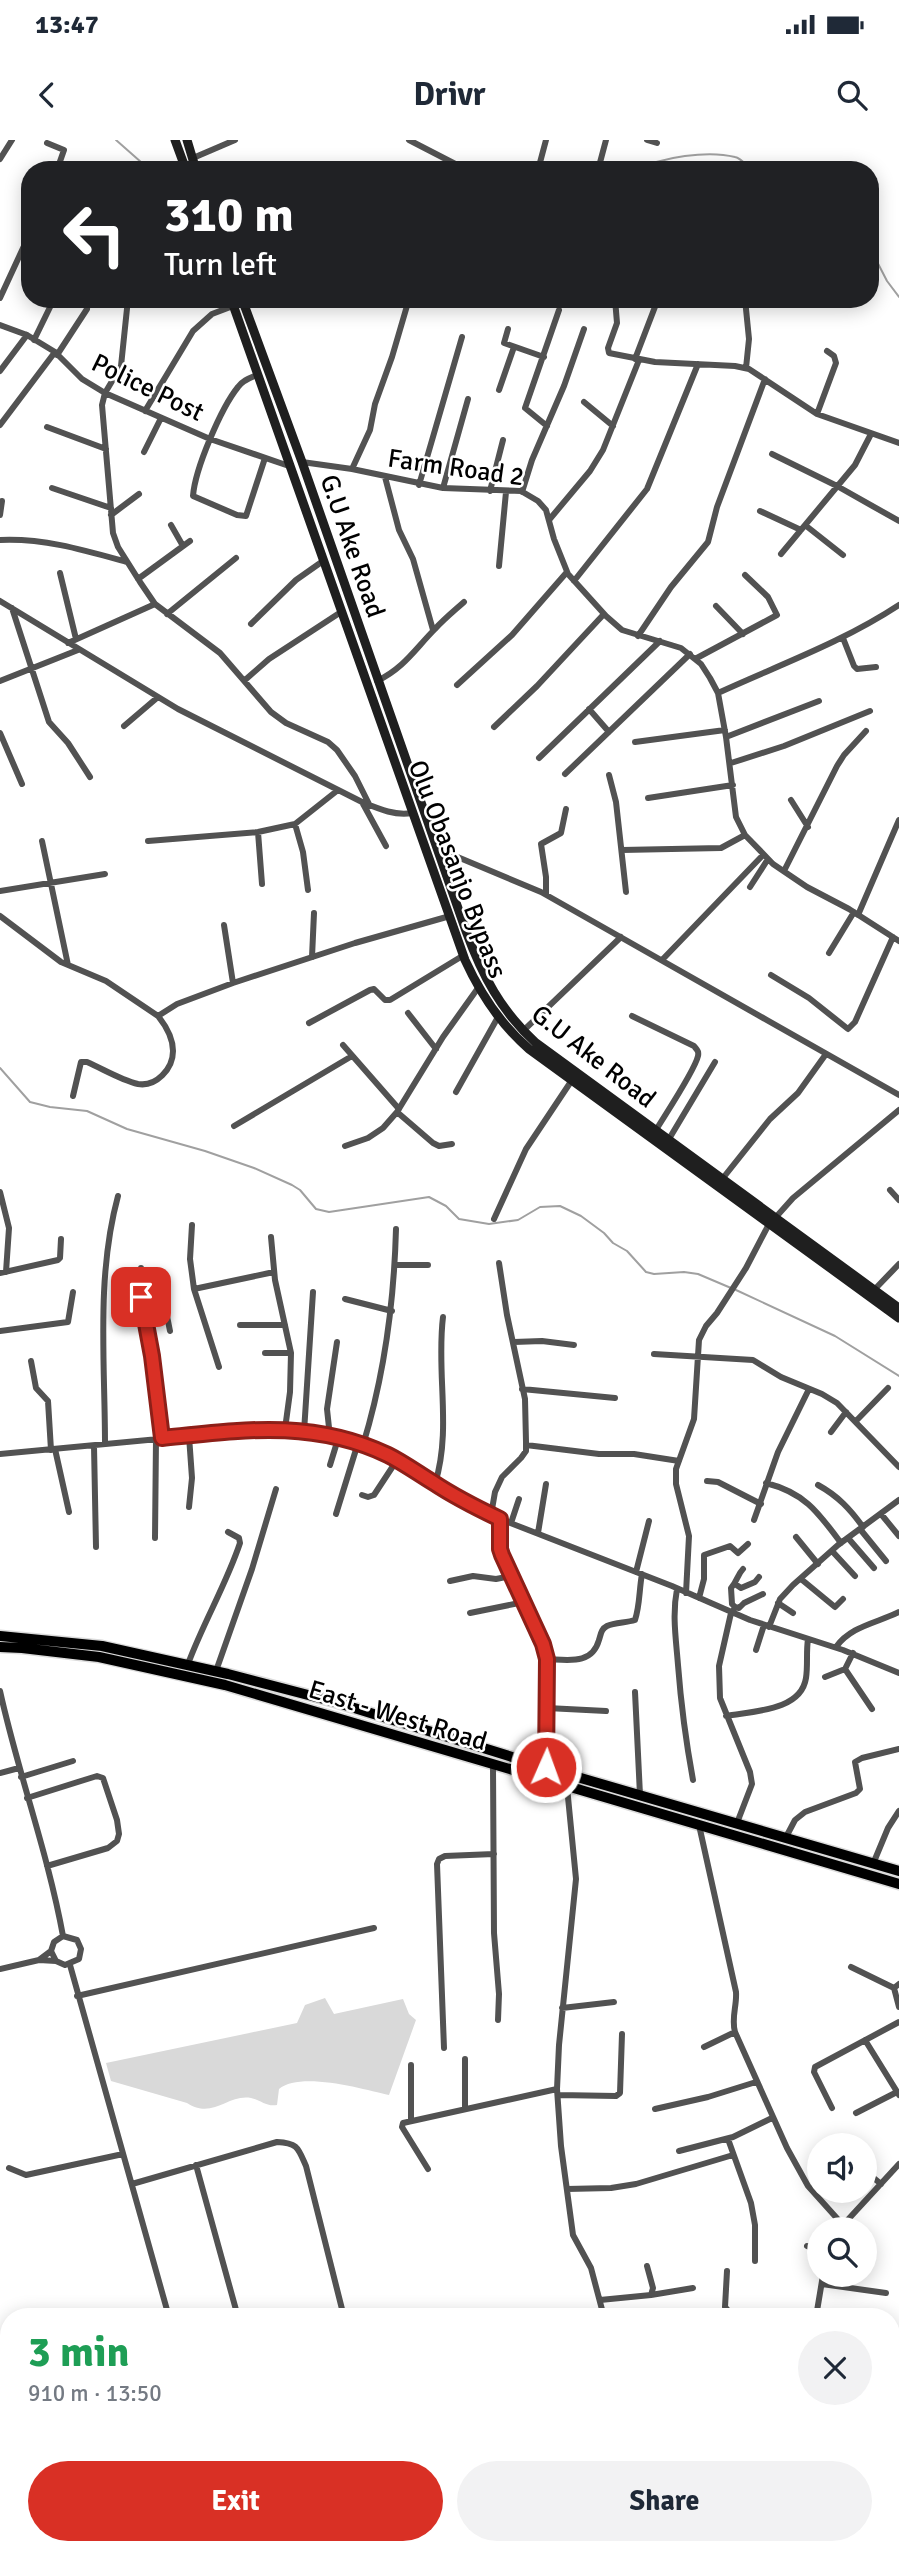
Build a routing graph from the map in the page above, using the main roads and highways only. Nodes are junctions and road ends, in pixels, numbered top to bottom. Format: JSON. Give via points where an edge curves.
{"nodes":[{"id":1,"x":175,"y":140,"type":"edge"},
{"id":2,"x":187,"y":140,"type":"edge"},
{"id":3,"x":183,"y":161,"type":"edge"},
{"id":4,"x":193,"y":161,"type":"edge"},
{"id":5,"x":234,"y":308,"type":"edge"},
{"id":6,"x":245,"y":308,"type":"edge"},
{"id":7,"x":773,"y":1220,"type":"junction"},
{"id":8,"x":899,"y":1307,"type":"edge"},
{"id":9,"x":899,"y":1318,"type":"edge"},
{"id":10,"x":0,"y":1636,"type":"edge"},
{"id":11,"x":0,"y":1647,"type":"edge"},
{"id":12,"x":899,"y":1871,"type":"edge"},
{"id":13,"x":899,"y":1884,"type":"edge"}],
"edges":[{"from":1,"to":3,"type":"main road"},
{"from":2,"to":4,"type":"main road"},
{"from":5,"to":7,"type":"main road","name":"Olu Obasanjo Bypass","via":[[478,988],[529,1049]]},
{"from":6,"to":7,"type":"main road","name":"G.U Ake Road","via":[[436,848],[496,999],[536,1043],[723,1178]]},
{"from":7,"to":8,"type":"main road","name":"G.U Ake Road"},
{"from":7,"to":9,"type":"main road","name":"Olu Obasanjo Bypass"},
{"from":10,"to":12,"type":"main road","name":"East - West Road","via":[[91,1645],[188,1664],[335,1702]]},
{"from":11,"to":13,"type":"main road","name":"East - West Road","via":[[77,1654],[184,1675]]}]}
